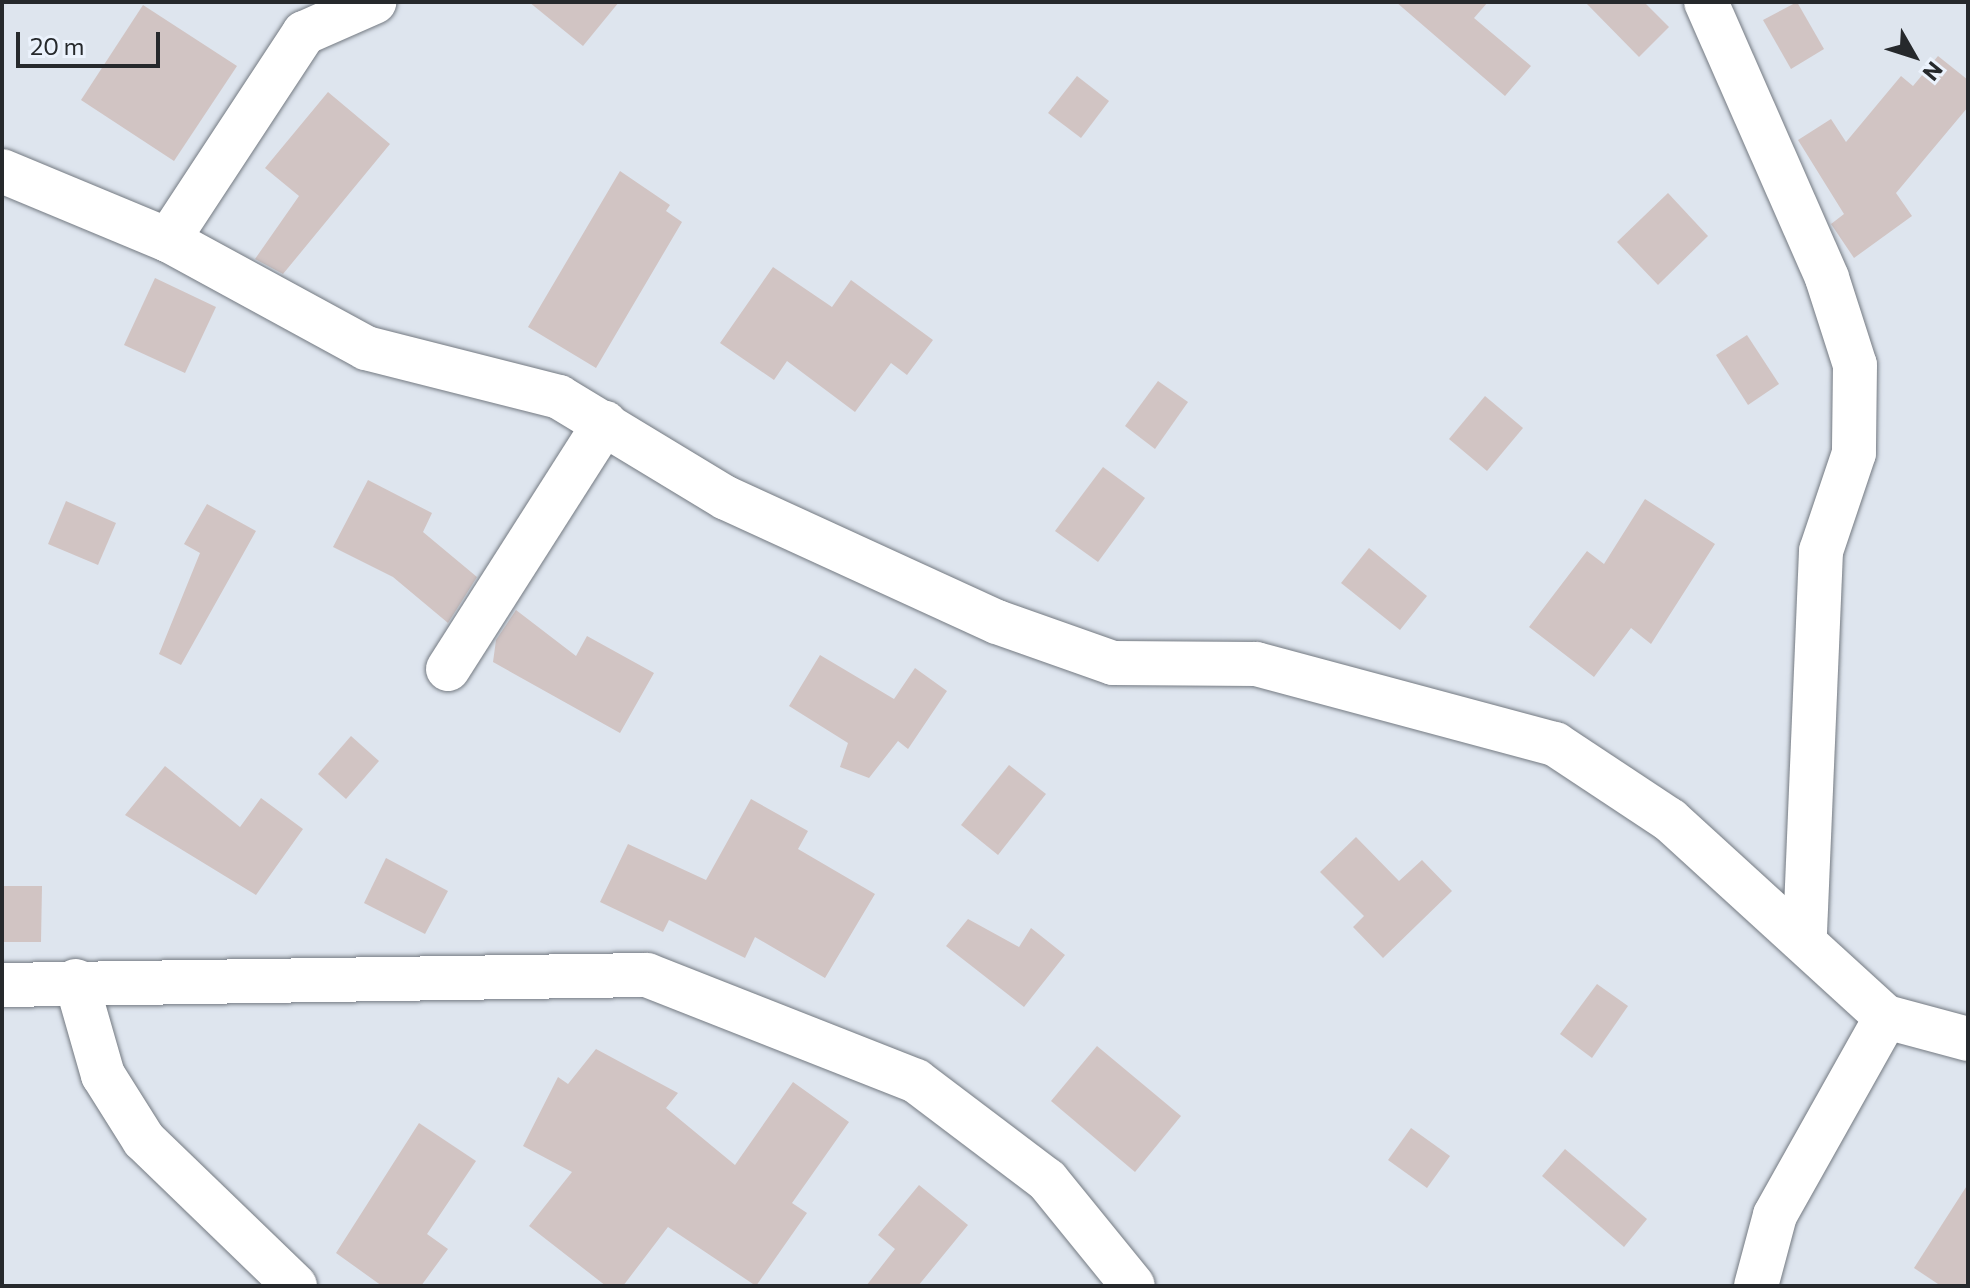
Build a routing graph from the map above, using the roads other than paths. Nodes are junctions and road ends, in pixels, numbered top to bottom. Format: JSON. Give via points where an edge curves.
{"nodes":[{"id":1,"x":374,"y":2,"type":"edge"},
{"id":2,"x":1706,"y":2,"type":"edge"},
{"id":3,"x":2,"y":171,"type":"edge"},
{"id":4,"x":168,"y":240,"type":"junction"},
{"id":5,"x":605,"y":423,"type":"junction"},
{"id":6,"x":448,"y":669,"type":"dead end"},
{"id":7,"x":1805,"y":938,"type":"junction"},
{"id":8,"x":76,"y":981,"type":"junction"},
{"id":9,"x":2,"y":985,"type":"edge"},
{"id":10,"x":1886,"y":1017,"type":"junction"},
{"id":11,"x":1968,"y":1039,"type":"edge"},
{"id":12,"x":295,"y":1286,"type":"edge"},
{"id":13,"x":1133,"y":1286,"type":"edge"},
{"id":14,"x":1756,"y":1286,"type":"edge"}],
"edges":[{"from":1,"to":4,"type":"street","via":[[304,33]]},
{"from":2,"to":7,"type":"street","via":[[1827,278],[1855,365],[1854,453],[1821,551]]},
{"from":3,"to":4,"type":"street"},
{"from":4,"to":5,"type":"street","via":[[366,348],[559,397]]},
{"from":5,"to":6,"type":"street"},
{"from":5,"to":7,"type":"street","via":[[726,498],[997,622],[1113,663],[1256,664],[1555,744],[1670,820]]},
{"from":7,"to":10,"type":"street"},
{"from":8,"to":9,"type":"street"},
{"from":8,"to":12,"type":"street","via":[[103,1075],[144,1140]]},
{"from":8,"to":13,"type":"street","via":[[647,975],[916,1081],[1047,1180]]},
{"from":10,"to":11,"type":"street"},
{"from":10,"to":14,"type":"street","via":[[1775,1215]]}]}
